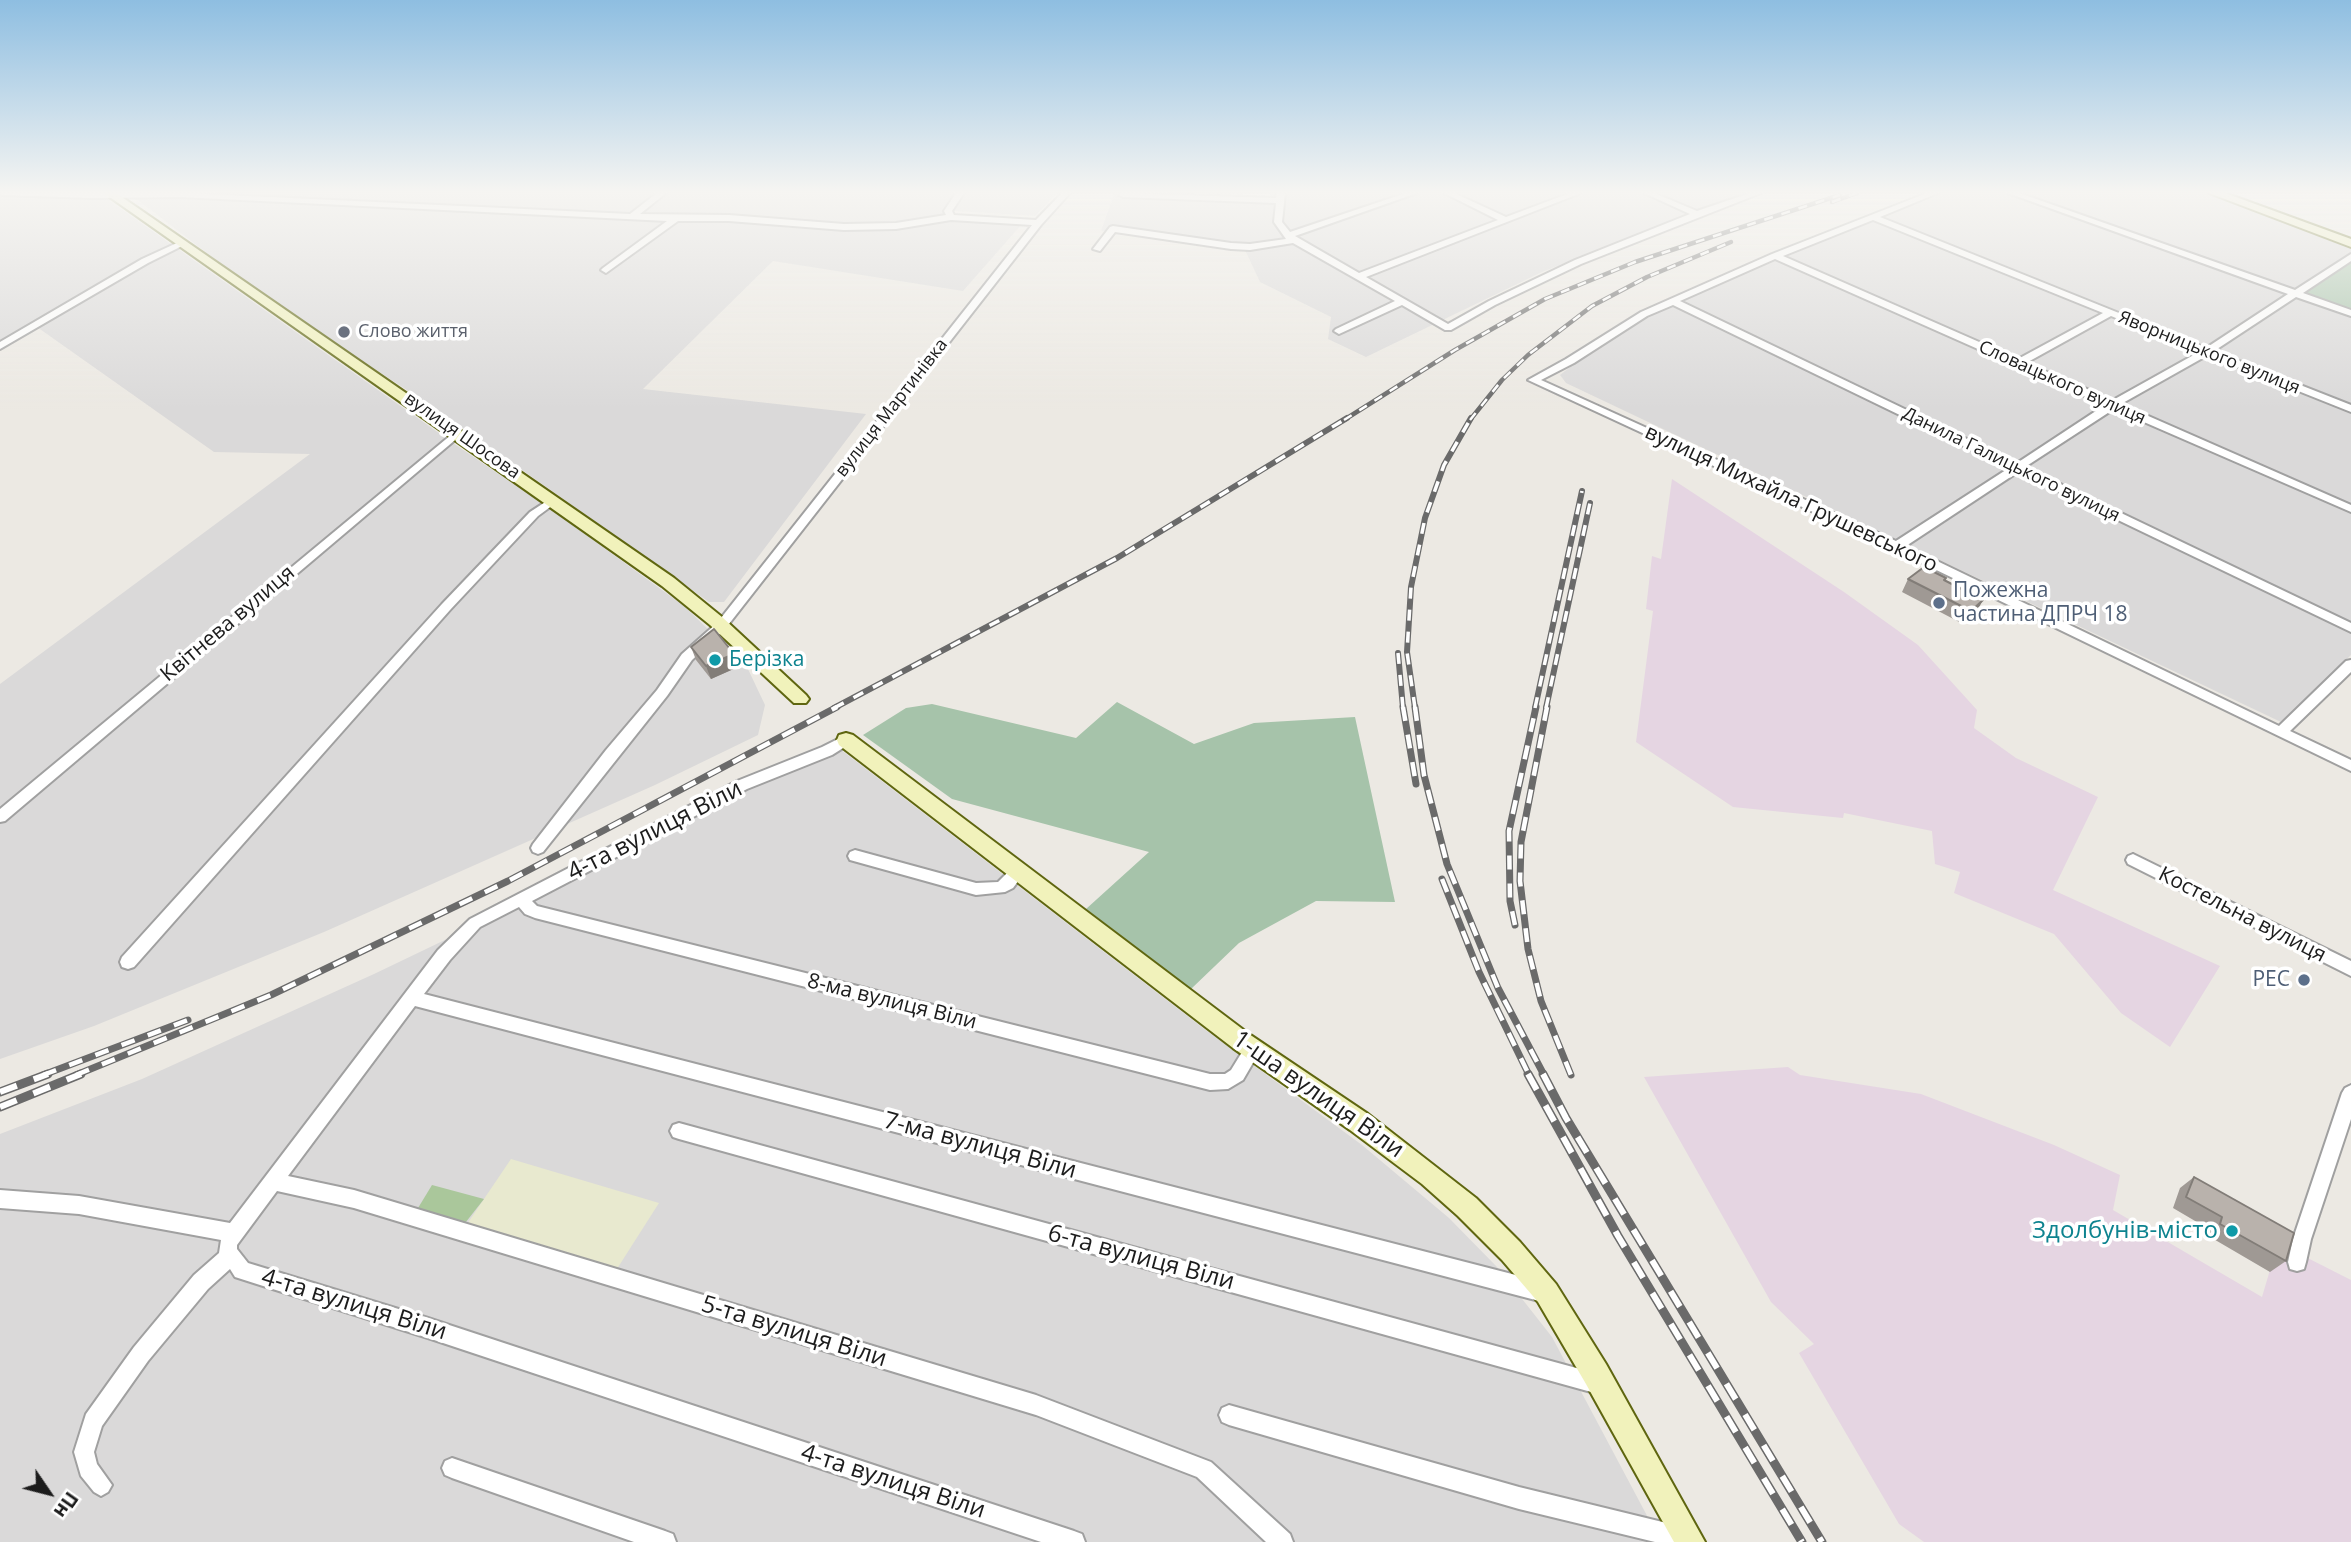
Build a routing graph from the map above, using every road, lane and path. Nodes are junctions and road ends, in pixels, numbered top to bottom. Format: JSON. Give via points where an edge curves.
{"nodes":[{"id":1,"x":140,"y":265,"type":"edge"},
{"id":2,"x":212,"y":265,"type":"edge"},
{"id":3,"x":613,"y":265,"type":"edge"},
{"id":4,"x":1005,"y":265,"type":"edge"},
{"id":5,"x":1340,"y":265,"type":"edge"},
{"id":6,"x":1389,"y":265,"type":"edge"},
{"id":7,"x":1572,"y":265,"type":"edge"},
{"id":8,"x":1754,"y":265,"type":"edge"},
{"id":9,"x":1795,"y":265,"type":"edge"},
{"id":10,"x":1989,"y":265,"type":"edge"},
{"id":11,"x":2216,"y":265,"type":"edge"},
{"id":12,"x":2339,"y":265,"type":"edge"},
{"id":13,"x":606,"y":270,"type":"dead end"},
{"id":14,"x":1360,"y":276,"type":"junction"},
{"id":15,"x":2295,"y":293,"type":"junction"},
{"id":16,"x":1403,"y":301,"type":"junction"},
{"id":17,"x":1672,"y":301,"type":"junction"},
{"id":18,"x":2109,"y":313,"type":"junction"},
{"id":19,"x":2351,"y":313,"type":"edge"},
{"id":20,"x":1339,"y":331,"type":"dead end"},
{"id":21,"x":0,"y":346,"type":"edge"},
{"id":22,"x":2206,"y":352,"type":"junction"},
{"id":23,"x":2018,"y":363,"type":"junction"},
{"id":24,"x":2112,"y":405,"type":"junction"},
{"id":25,"x":2351,"y":409,"type":"edge"},
{"id":26,"x":457,"y":433,"type":"junction"},
{"id":27,"x":2015,"y":468,"type":"junction"},
{"id":28,"x":553,"y":500,"type":"junction"},
{"id":29,"x":2351,"y":509,"type":"edge"},
{"id":30,"x":1897,"y":546,"type":"junction"},
{"id":31,"x":722,"y":626,"type":"junction"},
{"id":32,"x":2351,"y":628,"type":"edge"},
{"id":33,"x":2351,"y":664,"type":"edge"},
{"id":34,"x":800,"y":699,"type":"dead end"},
{"id":35,"x":2281,"y":732,"type":"junction"},
{"id":36,"x":846,"y":740,"type":"joint"},
{"id":37,"x":2351,"y":765,"type":"edge"},
{"id":38,"x":0,"y":817,"type":"edge"},
{"id":39,"x":538,"y":848,"type":"dead end"},
{"id":40,"x":855,"y":856,"type":"dead end"},
{"id":41,"x":2133,"y":860,"type":"dead end"},
{"id":42,"x":1017,"y":872,"type":"junction"},
{"id":43,"x":522,"y":899,"type":"junction"},
{"id":44,"x":128,"y":962,"type":"dead end"},
{"id":45,"x":2351,"y":969,"type":"edge"},
{"id":46,"x":413,"y":998,"type":"junction"},
{"id":47,"x":1253,"y":1049,"type":"junction"},
{"id":48,"x":2351,"y":1093,"type":"edge"},
{"id":49,"x":2348,"y":1114,"type":"edge"},
{"id":50,"x":679,"y":1131,"type":"dead end"},
{"id":51,"x":275,"y":1182,"type":"junction"},
{"id":52,"x":0,"y":1199,"type":"edge"},
{"id":53,"x":234,"y":1233,"type":"junction"},
{"id":54,"x":229,"y":1256,"type":"junction"},
{"id":55,"x":2297,"y":1262,"type":"dead end"},
{"id":56,"x":1547,"y":1293,"type":"junction"},
{"id":57,"x":1603,"y":1386,"type":"junction"},
{"id":58,"x":1229,"y":1415,"type":"dead end"},
{"id":59,"x":452,"y":1468,"type":"dead end"},
{"id":60,"x":101,"y":1485,"type":"dead end"},
{"id":61,"x":1689,"y":1541,"type":"edge"},
{"id":62,"x":665,"y":1542,"type":"edge"},
{"id":63,"x":1074,"y":1542,"type":"edge"},
{"id":64,"x":1282,"y":1542,"type":"edge"}],
"edges":[{"from":1,"to":21,"type":"street"},
{"from":2,"to":26,"type":"main road","name":"вулиця Шосова"},
{"from":3,"to":13,"type":"street"},
{"from":4,"to":31,"type":"street","name":"вулиця Мартинівка"},
{"from":5,"to":14,"type":"street"},
{"from":6,"to":14,"type":"street"},
{"from":7,"to":16,"type":"street","via":[[1448,328]]},
{"from":8,"to":17,"type":"street"},
{"from":9,"to":23,"type":"street","name":"Словацького вулиця"},
{"from":10,"to":18,"type":"street","name":"Яворницького вулиця"},
{"from":11,"to":15,"type":"street"},
{"from":12,"to":15,"type":"street"},
{"from":14,"to":16,"type":"street"},
{"from":15,"to":19,"type":"street"},
{"from":15,"to":22,"type":"street"},
{"from":16,"to":20,"type":"street"},
{"from":17,"to":27,"type":"street","name":"Данила Галицького вулиця"},
{"from":17,"to":30,"type":"street","name":"вулиця Михайла Грушевського","via":[[1533,380]]},
{"from":18,"to":22,"type":"street","name":"Яворницького вулиця"},
{"from":18,"to":23,"type":"street"},
{"from":22,"to":24,"type":"street"},
{"from":22,"to":25,"type":"street","name":"Яворницького вулиця"},
{"from":23,"to":24,"type":"street","name":"Словацького вулиця"},
{"from":24,"to":27,"type":"street"},
{"from":24,"to":29,"type":"street","name":"Словацького вулиця"},
{"from":26,"to":28,"type":"main road","name":"вулиця Шосова"},
{"from":26,"to":38,"type":"street","name":"Квітнева вулиця"},
{"from":27,"to":30,"type":"street"},
{"from":27,"to":32,"type":"street","name":"Данила Галицького вулиця"},
{"from":28,"to":31,"type":"main road","name":"вулиця Шосова"},
{"from":28,"to":44,"type":"street","via":[[534,514],[446,607]]},
{"from":30,"to":35,"type":"street","name":"вулиця Михайла Грушевського"},
{"from":31,"to":34,"type":"main road","name":"вулиця Шосова"},
{"from":31,"to":39,"type":"street","name":"вулиця Мартинівка","via":[[687,657]]},
{"from":33,"to":35,"type":"street"},
{"from":35,"to":37,"type":"street","name":"вулиця Михайла Грушевського"},
{"from":36,"to":42,"type":"main road","name":"1-ша вулиця Віли"},
{"from":36,"to":43,"type":"street","name":"4-та вулиця Віли","via":[[742,785]]},
{"from":40,"to":42,"type":"street","via":[[976,889],[1000,888]]},
{"from":41,"to":45,"type":"street","name":"Костельна вулиця"},
{"from":42,"to":47,"type":"main road","name":"1-ша вулиця Віли"},
{"from":43,"to":46,"type":"street","name":"4-та вулиця Віли","via":[[462,934]]},
{"from":43,"to":47,"type":"street","name":"8-ма вулиця Віли","via":[[535,912],[1210,1082],[1228,1081],[1237,1075]]},
{"from":46,"to":51,"type":"street","name":"4-та вулиця Віли"},
{"from":46,"to":56,"type":"street","name":"7-ма вулиця Віли"},
{"from":47,"to":56,"type":"main road","name":"1-ша вулиця Віли","via":[[1432,1176],[1511,1251]]},
{"from":48,"to":49,"type":"street"},
{"from":49,"to":55,"type":"street"},
{"from":50,"to":57,"type":"street","name":"6-та вулиця Віли"},
{"from":51,"to":53,"type":"street","name":"4-та вулиця Віли"},
{"from":51,"to":64,"type":"street","name":"5-та вулиця Віли","via":[[381,1207],[1036,1405],[1204,1469]]},
{"from":52,"to":53,"type":"street","via":[[79,1205]]},
{"from":53,"to":54,"type":"street","name":"4-та вулиця Віли","via":[[228,1244]]},
{"from":54,"to":60,"type":"street","via":[[141,1354],[93,1421],[84,1452],[88,1469]]},
{"from":54,"to":63,"type":"street","name":"4-та вулиця Віли","via":[[242,1270]]},
{"from":56,"to":57,"type":"main road","name":"1-ша вулиця Віли"},
{"from":57,"to":61,"type":"main road","name":"1-ша вулиця Віли"},
{"from":58,"to":61,"type":"street"},
{"from":59,"to":62,"type":"street"}]}
